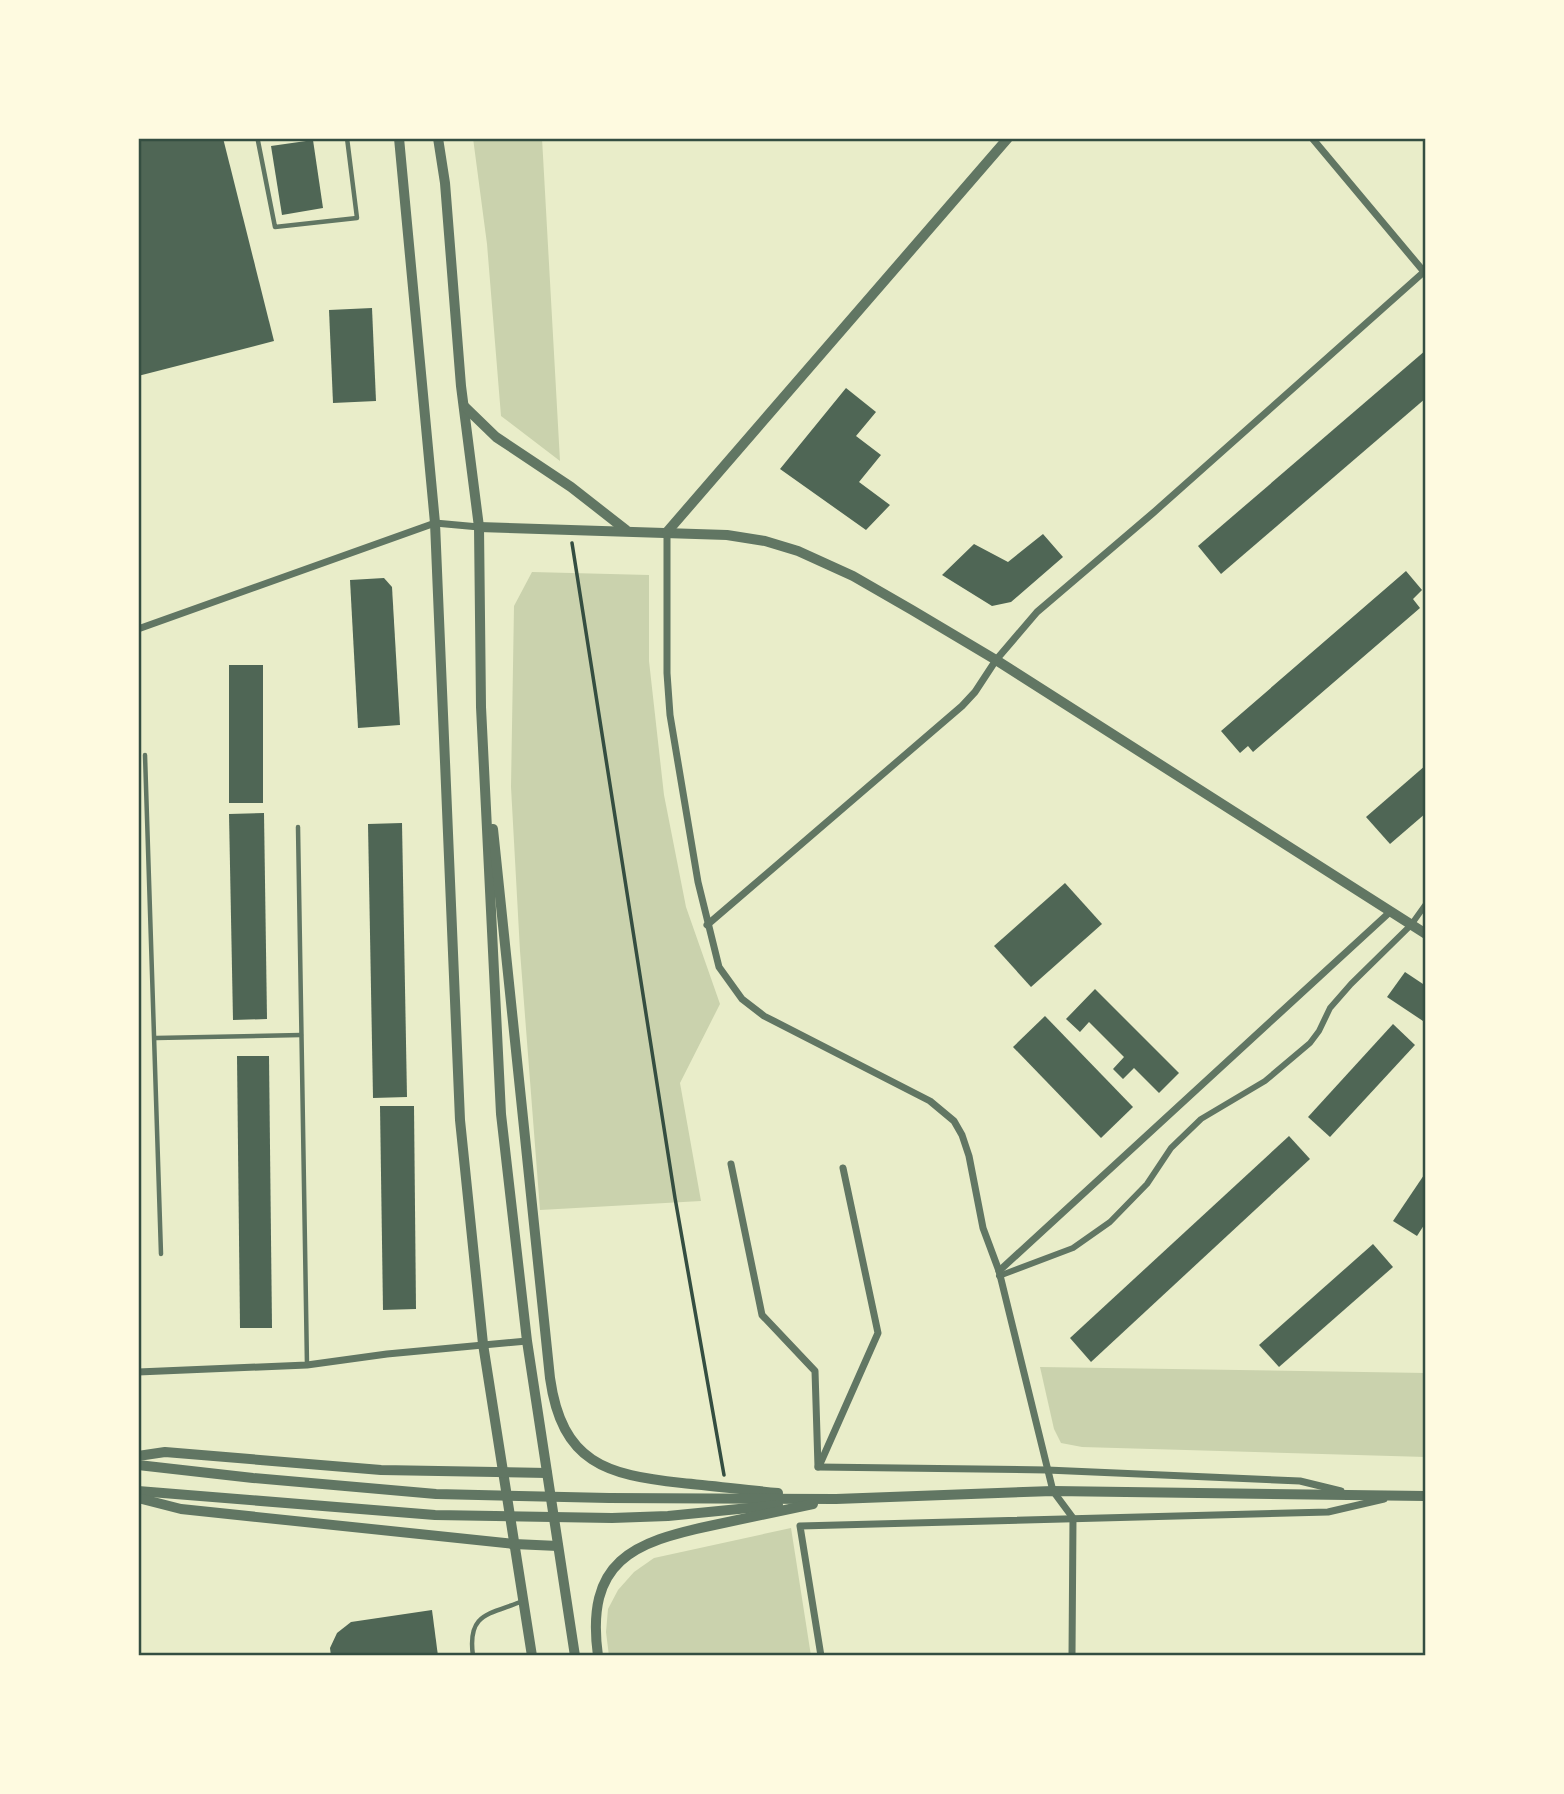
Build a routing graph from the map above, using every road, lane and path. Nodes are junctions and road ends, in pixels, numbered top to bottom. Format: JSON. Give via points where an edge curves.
{"nodes":[{"id":1,"x":259,"y":138,"type":"edge"},
{"id":2,"x":347,"y":138,"type":"edge"},
{"id":3,"x":399,"y":138,"type":"edge"},
{"id":4,"x":439,"y":138,"type":"edge"},
{"id":5,"x":1008,"y":138,"type":"edge"},
{"id":6,"x":1312,"y":138,"type":"edge"},
{"id":7,"x":1425,"y":272,"type":"edge"},
{"id":8,"x":464,"y":406,"type":"junction"},
{"id":9,"x":435,"y":523,"type":"junction"},
{"id":10,"x":479,"y":527,"type":"junction"},
{"id":11,"x":570,"y":529,"type":"junction"},
{"id":12,"x":626,"y":530,"type":"junction"},
{"id":13,"x":667,"y":532,"type":"junction"},
{"id":14,"x":138,"y":629,"type":"edge"},
{"id":15,"x":996,"y":660,"type":"junction"},
{"id":16,"x":481,"y":707,"type":"junction"},
{"id":17,"x":145,"y":755,"type":"dead end"},
{"id":18,"x":298,"y":827,"type":"dead end"},
{"id":19,"x":1426,"y":904,"type":"edge"},
{"id":20,"x":1391,"y":911,"type":"junction"},
{"id":21,"x":707,"y":925,"type":"junction"},
{"id":22,"x":1411,"y":925,"type":"junction"},
{"id":23,"x":1426,"y":934,"type":"edge"},
{"id":24,"x":301,"y":1035,"type":"junction"},
{"id":25,"x":156,"y":1038,"type":"junction"},
{"id":26,"x":732,"y":1164,"type":"dead end"},
{"id":27,"x":843,"y":1168,"type":"dead end"},
{"id":28,"x":162,"y":1254,"type":"dead end"},
{"id":29,"x":999,"y":1273,"type":"junction"},
{"id":30,"x":527,"y":1341,"type":"junction"},
{"id":31,"x":483,"y":1344,"type":"junction"},
{"id":32,"x":307,"y":1365,"type":"junction"},
{"id":33,"x":138,"y":1373,"type":"edge"},
{"id":34,"x":138,"y":1456,"type":"edge"},
{"id":35,"x":138,"y":1465,"type":"edge"},
{"id":36,"x":818,"y":1467,"type":"junction"},
{"id":37,"x":1047,"y":1470,"type":"junction"},
{"id":38,"x":503,"y":1472,"type":"junction"},
{"id":39,"x":547,"y":1473,"type":"junction"},
{"id":40,"x":726,"y":1488,"type":"junction"},
{"id":41,"x":138,"y":1491,"type":"edge"},
{"id":42,"x":1053,"y":1491,"type":"junction"},
{"id":43,"x":1358,"y":1496,"type":"junction"},
{"id":44,"x":1397,"y":1496,"type":"junction"},
{"id":45,"x":1426,"y":1496,"type":"edge"},
{"id":46,"x":138,"y":1498,"type":"edge"},
{"id":47,"x":836,"y":1499,"type":"junction"},
{"id":48,"x":1073,"y":1518,"type":"junction"},
{"id":49,"x":514,"y":1544,"type":"junction"},
{"id":50,"x":558,"y":1546,"type":"junction"},
{"id":51,"x":523,"y":1600,"type":"junction"},
{"id":52,"x":473,"y":1656,"type":"edge"},
{"id":53,"x":532,"y":1656,"type":"edge"},
{"id":54,"x":575,"y":1656,"type":"edge"},
{"id":55,"x":598,"y":1656,"type":"edge"},
{"id":56,"x":821,"y":1656,"type":"edge"},
{"id":57,"x":1072,"y":1656,"type":"edge"}],
"edges":[{"from":1,"to":2,"type":"lane","via":[[275,227],[357,218]]},
{"from":3,"to":9,"type":"street"},
{"from":4,"to":8,"type":"street"},
{"from":5,"to":13,"type":"street"},
{"from":6,"to":7,"type":"street"},
{"from":7,"to":15,"type":"street","via":[[1037,612]]},
{"from":8,"to":10,"type":"street"},
{"from":8,"to":12,"type":"street","via":[[496,438]]},
{"from":9,"to":10,"type":"street"},
{"from":9,"to":14,"type":"street"},
{"from":9,"to":31,"type":"street","via":[[460,1120]]},
{"from":10,"to":11,"type":"street"},
{"from":10,"to":16,"type":"street"},
{"from":11,"to":12,"type":"street"},
{"from":11,"to":40,"type":"path","via":[[675,1198]]},
{"from":12,"to":13,"type":"street"},
{"from":13,"to":15,"type":"street","via":[[727,535],[799,551],[853,576]]},
{"from":13,"to":21,"type":"street","via":[[670,715]]},
{"from":15,"to":20,"type":"street"},
{"from":15,"to":21,"type":"street","via":[[962,706]]},
{"from":16,"to":30,"type":"street","via":[[500,1114]]},
{"from":16,"to":40,"type":"street","via":[[556,1412],[585,1454],[609,1470],[644,1479]]},
{"from":17,"to":25,"type":"lane"},
{"from":18,"to":24,"type":"lane"},
{"from":19,"to":22,"type":"street"},
{"from":20,"to":22,"type":"street"},
{"from":20,"to":29,"type":"street"},
{"from":21,"to":29,"type":"street","via":[[719,967],[742,999],[764,1016],[930,1101],[954,1121],[969,1156],[983,1228]]},
{"from":22,"to":23,"type":"street"},
{"from":22,"to":29,"type":"street","via":[[1330,1008],[1310,1043],[1265,1082],[1201,1119],[1110,1223],[1073,1248]]},
{"from":24,"to":25,"type":"lane"},
{"from":24,"to":32,"type":"lane"},
{"from":25,"to":28,"type":"lane"},
{"from":26,"to":36,"type":"street","via":[[762,1315],[815,1371]]},
{"from":27,"to":36,"type":"street","via":[[878,1334]]},
{"from":29,"to":37,"type":"street"},
{"from":30,"to":31,"type":"street"},
{"from":30,"to":39,"type":"street"},
{"from":31,"to":32,"type":"street"},
{"from":31,"to":38,"type":"street"},
{"from":32,"to":33,"type":"street"},
{"from":34,"to":38,"type":"street","via":[[164,1452],[381,1470]]},
{"from":35,"to":47,"type":"street","via":[[436,1494]]},
{"from":36,"to":37,"type":"street"},
{"from":37,"to":42,"type":"street"},
{"from":37,"to":43,"type":"street","via":[[1300,1481]]},
{"from":38,"to":39,"type":"street"},
{"from":38,"to":49,"type":"street"},
{"from":39,"to":50,"type":"street"},
{"from":40,"to":47,"type":"street"},
{"from":41,"to":47,"type":"street","via":[[435,1515],[612,1518]]},
{"from":42,"to":43,"type":"street"},
{"from":42,"to":47,"type":"street"},
{"from":42,"to":48,"type":"street"},
{"from":43,"to":44,"type":"street"},
{"from":44,"to":45,"type":"street"},
{"from":44,"to":48,"type":"street","via":[[1328,1512]]},
{"from":46,"to":49,"type":"street","via":[[181,1509]]},
{"from":47,"to":55,"type":"street","via":[[665,1536],[636,1549],[611,1572],[598,1599],[594,1615]]},
{"from":48,"to":56,"type":"street","via":[[800,1526]]},
{"from":48,"to":57,"type":"street"},
{"from":49,"to":50,"type":"street"},
{"from":49,"to":51,"type":"street"},
{"from":50,"to":54,"type":"street"},
{"from":51,"to":52,"type":"lane","via":[[476,1623],[471,1637]]},
{"from":51,"to":53,"type":"street"}]}
